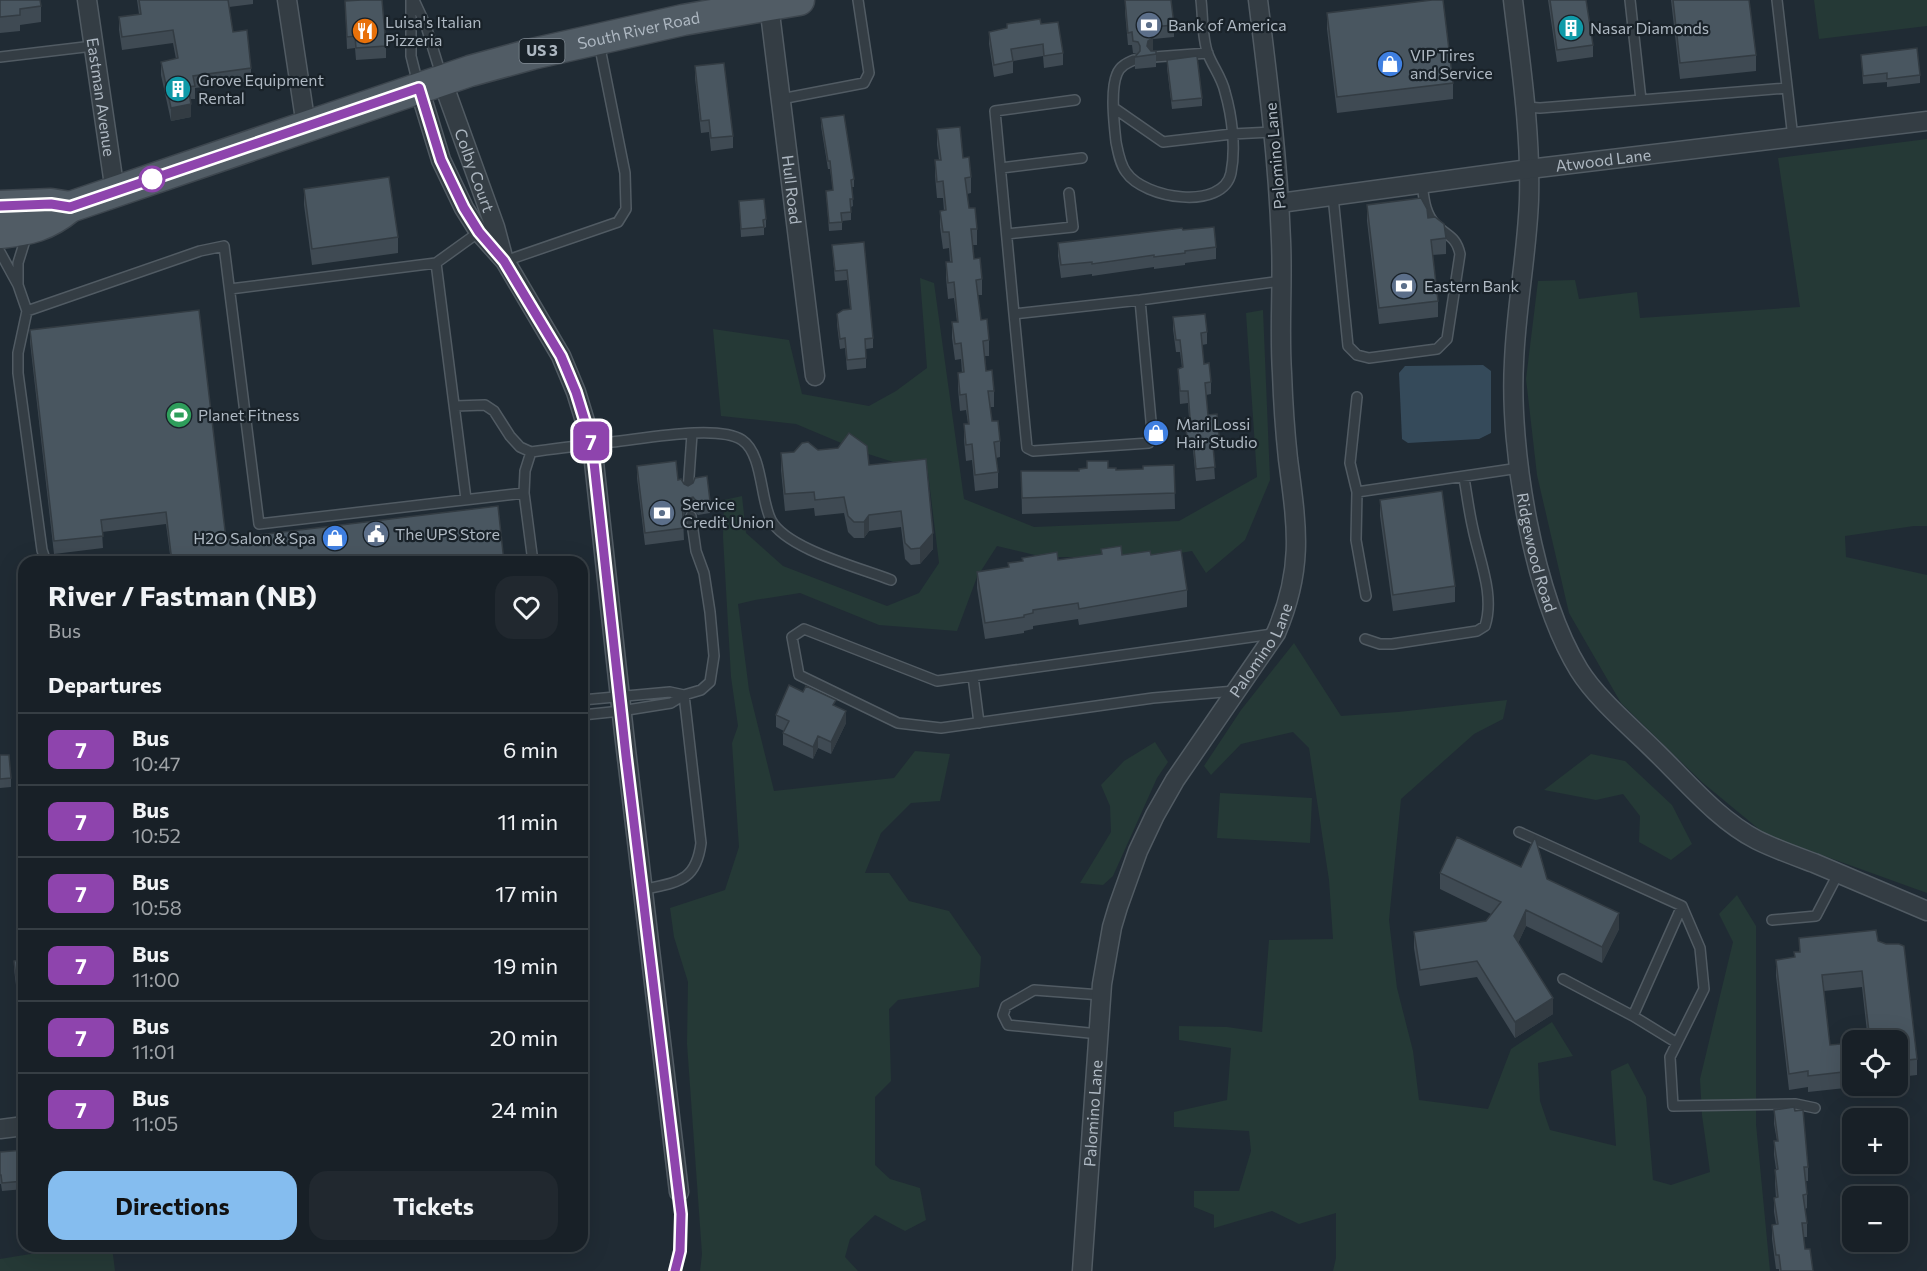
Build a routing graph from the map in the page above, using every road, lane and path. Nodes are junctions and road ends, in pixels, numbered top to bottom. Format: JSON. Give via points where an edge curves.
{"nodes":[{"id":1,"x":87,"y":0,"type":"edge"},
{"id":2,"x":287,"y":0,"type":"edge"},
{"id":3,"x":413,"y":0,"type":"edge"},
{"id":4,"x":799,"y":0,"type":"edge"},
{"id":5,"x":858,"y":0,"type":"edge"},
{"id":6,"x":1201,"y":0,"type":"edge"},
{"id":7,"x":1258,"y":0,"type":"edge"},
{"id":8,"x":1513,"y":0,"type":"edge"},
{"id":9,"x":1630,"y":0,"type":"edge"},
{"id":10,"x":1776,"y":0,"type":"edge"},
{"id":11,"x":769,"y":5,"type":"junction"},
{"id":12,"x":599,"y":40,"type":"junction"},
{"id":13,"x":93,"y":46,"type":"junction"},
{"id":14,"x":1208,"y":53,"type":"junction"},
{"id":15,"x":0,"y":57,"type":"edge"},
{"id":16,"x":1154,"y":57,"type":"edge"},
{"id":17,"x":1134,"y":60,"type":"edge"},
{"id":18,"x":430,"y":84,"type":"junction"},
{"id":19,"x":1787,"y":88,"type":"junction"},
{"id":20,"x":781,"y":99,"type":"junction"},
{"id":21,"x":1075,"y":100,"type":"dead end"},
{"id":22,"x":1641,"y":100,"type":"junction"},
{"id":23,"x":1526,"y":107,"type":"junction"},
{"id":24,"x":1114,"y":108,"type":"junction"},
{"id":25,"x":1927,"y":122,"type":"edge"},
{"id":26,"x":306,"y":126,"type":"junction"},
{"id":27,"x":1273,"y":132,"type":"junction"},
{"id":28,"x":1232,"y":134,"type":"junction"},
{"id":29,"x":1793,"y":138,"type":"junction"},
{"id":30,"x":1082,"y":158,"type":"dead end"},
{"id":31,"x":1001,"y":168,"type":"junction"},
{"id":32,"x":1529,"y":170,"type":"junction"},
{"id":33,"x":1422,"y":184,"type":"junction"},
{"id":34,"x":115,"y":192,"type":"junction"},
{"id":35,"x":1069,"y":193,"type":"dead end"},
{"id":36,"x":1333,"y":196,"type":"junction"},
{"id":37,"x":1280,"y":203,"type":"junction"},
{"id":38,"x":0,"y":206,"type":"edge"},
{"id":39,"x":70,"y":207,"type":"junction"},
{"id":40,"x":14,"y":231,"type":"edge"},
{"id":41,"x":479,"y":232,"type":"junction"},
{"id":42,"x":1007,"y":234,"type":"junction"},
{"id":43,"x":0,"y":252,"type":"edge"},
{"id":44,"x":504,"y":261,"type":"junction"},
{"id":45,"x":436,"y":263,"type":"junction"},
{"id":46,"x":1281,"y":280,"type":"junction"},
{"id":47,"x":18,"y":285,"type":"junction"},
{"id":48,"x":230,"y":289,"type":"junction"},
{"id":49,"x":1140,"y":300,"type":"junction"},
{"id":50,"x":27,"y":311,"type":"junction"},
{"id":51,"x":1014,"y":314,"type":"junction"},
{"id":52,"x":815,"y":376,"type":"dead end"},
{"id":53,"x":1357,"y":398,"type":"dead end"},
{"id":54,"x":454,"y":406,"type":"junction"},
{"id":55,"x":692,"y":434,"type":"junction"},
{"id":56,"x":592,"y":444,"type":"junction"},
{"id":57,"x":531,"y":452,"type":"junction"},
{"id":58,"x":1520,"y":468,"type":"junction"},
{"id":59,"x":1464,"y":478,"type":"junction"},
{"id":60,"x":688,"y":491,"type":"edge"},
{"id":61,"x":1357,"y":492,"type":"junction"},
{"id":62,"x":524,"y":493,"type":"junction"},
{"id":63,"x":466,"y":499,"type":"junction"},
{"id":64,"x":691,"y":516,"type":"dead end"},
{"id":65,"x":44,"y":556,"type":"edge"},
{"id":66,"x":532,"y":556,"type":"edge"},
{"id":67,"x":891,"y":580,"type":"dead end"},
{"id":68,"x":1366,"y":596,"type":"dead end"},
{"id":69,"x":1276,"y":633,"type":"junction"},
{"id":70,"x":1365,"y":639,"type":"dead end"},
{"id":71,"x":973,"y":676,"type":"junction"},
{"id":72,"x":1236,"y":691,"type":"junction"},
{"id":73,"x":684,"y":695,"type":"junction"},
{"id":74,"x":588,"y":700,"type":"edge"},
{"id":75,"x":620,"y":703,"type":"junction"},
{"id":76,"x":588,"y":713,"type":"edge"},
{"id":77,"x":979,"y":723,"type":"junction"},
{"id":78,"x":1519,"y":832,"type":"dead end"},
{"id":79,"x":1838,"y":874,"type":"junction"},
{"id":80,"x":642,"y":890,"type":"junction"},
{"id":81,"x":1682,"y":906,"type":"junction"},
{"id":82,"x":1927,"y":911,"type":"edge"},
{"id":83,"x":1772,"y":920,"type":"dead end"},
{"id":84,"x":1563,"y":980,"type":"dead end"},
{"id":85,"x":1101,"y":995,"type":"junction"},
{"id":86,"x":1633,"y":1016,"type":"junction"},
{"id":87,"x":1098,"y":1034,"type":"junction"},
{"id":88,"x":1677,"y":1043,"type":"junction"},
{"id":89,"x":1815,"y":1108,"type":"dead end"},
{"id":90,"x":18,"y":1127,"type":"edge"},
{"id":91,"x":0,"y":1129,"type":"edge"},
{"id":92,"x":679,"y":1192,"type":"joint"},
{"id":93,"x":675,"y":1271,"type":"edge"},
{"id":94,"x":1082,"y":1271,"type":"edge"}],
"edges":[{"from":1,"to":13,"type":"street","name":"Eastman Avenue"},
{"from":2,"to":26,"type":"street"},
{"from":3,"to":18,"type":"lane","via":[[426,26]]},
{"from":3,"to":18,"type":"lane","via":[[411,56]]},
{"from":4,"to":11,"type":"main road","name":"South River Road","number":"US 3"},
{"from":5,"to":20,"type":"lane","via":[[868,72],[864,83]]},
{"from":6,"to":14,"type":"lane"},
{"from":7,"to":27,"type":"street","name":"Palomino Lane"},
{"from":8,"to":23,"type":"street","name":"Ridgewood Road"},
{"from":9,"to":22,"type":"lane"},
{"from":10,"to":19,"type":"lane"},
{"from":11,"to":12,"type":"main road","name":"South River Road","number":"US 3","via":[[683,15]]},
{"from":11,"to":20,"type":"street","name":"Hull Road"},
{"from":12,"to":18,"type":"main road","name":"South River Road","number":"US 3","via":[[532,54]]},
{"from":12,"to":44,"type":"lane","via":[[625,173],[626,210],[618,222]]},
{"from":13,"to":15,"type":"lane"},
{"from":13,"to":34,"type":"street","name":"Eastman Avenue"},
{"from":14,"to":16,"type":"lane"},
{"from":14,"to":28,"type":"lane","via":[[1225,91]]},
{"from":17,"to":24,"type":"lane","via":[[1117,73]]},
{"from":18,"to":26,"type":"main road","name":"South River Road","number":"US 3"},
{"from":18,"to":41,"type":"street","name":"Colby Court","via":[[441,160]]},
{"from":18,"to":44,"type":"street","name":"Colby Court","via":[[495,226]]},
{"from":19,"to":22,"type":"lane"},
{"from":19,"to":29,"type":"lane"},
{"from":20,"to":52,"type":"street","name":"Hull Road"},
{"from":21,"to":31,"type":"lane","via":[[995,111]]},
{"from":22,"to":23,"type":"lane"},
{"from":23,"to":32,"type":"street","name":"Ridgewood Road"},
{"from":24,"to":28,"type":"lane","via":[[1163,142]]},
{"from":24,"to":28,"type":"lane","via":[[1119,158],[1126,173],[1146,188],[1167,196],[1197,196],[1224,186],[1232,168]]},
{"from":25,"to":29,"type":"street","name":"Atwood Lane"},
{"from":26,"to":34,"type":"main road","name":"South River Road","number":"US 3"},
{"from":27,"to":28,"type":"lane"},
{"from":27,"to":37,"type":"street","name":"Palomino Lane"},
{"from":29,"to":32,"type":"street","name":"Atwood Lane"},
{"from":30,"to":31,"type":"lane"},
{"from":31,"to":42,"type":"lane"},
{"from":32,"to":33,"type":"street","name":"Atwood Lane"},
{"from":32,"to":58,"type":"street","name":"Ridgewood Road","via":[[1514,366]]},
{"from":33,"to":36,"type":"street","name":"Atwood Lane"},
{"from":33,"to":36,"type":"lane","via":[[1426,210],[1436,225],[1458,243],[1460,254],[1447,339],[1437,349],[1369,358],[1357,355],[1348,346]]},
{"from":34,"to":39,"type":"main road","name":"South River Road","number":"US 3"},
{"from":35,"to":42,"type":"lane","via":[[1073,227]]},
{"from":36,"to":37,"type":"street","name":"Atwood Lane"},
{"from":37,"to":46,"type":"street","name":"Palomino Lane"},
{"from":38,"to":39,"type":"main road","name":"South River Road","number":"US 3"},
{"from":39,"to":40,"type":"main road","name":"South River Road","number":"US 3","via":[[53,221]]},
{"from":40,"to":47,"type":"lane"},
{"from":41,"to":44,"type":"street","name":"Colby Court"},
{"from":41,"to":45,"type":"lane"},
{"from":42,"to":51,"type":"lane"},
{"from":43,"to":47,"type":"lane"},
{"from":44,"to":56,"type":"street","name":"Colby Court","via":[[561,356]]},
{"from":45,"to":48,"type":"lane"},
{"from":45,"to":54,"type":"lane"},
{"from":46,"to":49,"type":"lane"},
{"from":46,"to":69,"type":"street","name":"Palomino Lane","via":[[1282,373],[1297,536],[1292,586]]},
{"from":47,"to":50,"type":"lane"},
{"from":48,"to":50,"type":"lane","via":[[224,246]]},
{"from":48,"to":63,"type":"lane","via":[[260,524]]},
{"from":49,"to":51,"type":"lane"},
{"from":49,"to":51,"type":"lane","via":[[1152,432],[1149,443],[1033,451],[1028,448]]},
{"from":50,"to":65,"type":"lane","via":[[18,373]]},
{"from":53,"to":61,"type":"lane","via":[[1350,463]]},
{"from":54,"to":57,"type":"lane","via":[[485,405],[494,411],[520,447]]},
{"from":54,"to":63,"type":"lane"},
{"from":55,"to":56,"type":"lane"},
{"from":55,"to":60,"type":"lane"},
{"from":55,"to":67,"type":"lane","via":[[731,435],[744,441],[753,452],[771,520],[780,532],[808,549]]},
{"from":56,"to":57,"type":"lane"},
{"from":56,"to":75,"type":"street","name":"Colby Court"},
{"from":57,"to":62,"type":"lane"},
{"from":58,"to":59,"type":"lane"},
{"from":58,"to":79,"type":"street","name":"Ridgewood Road","via":[[1547,598],[1580,672],[1685,781],[1730,821],[1756,839]]},
{"from":59,"to":61,"type":"lane"},
{"from":59,"to":70,"type":"lane","via":[[1485,580],[1485,626],[1477,631],[1392,644]]},
{"from":61,"to":68,"type":"lane","via":[[1356,540]]},
{"from":62,"to":63,"type":"lane"},
{"from":62,"to":66,"type":"lane"},
{"from":64,"to":73,"type":"lane","via":[[704,573],[714,656],[710,682],[701,690]]},
{"from":69,"to":71,"type":"lane"},
{"from":69,"to":72,"type":"street","name":"Palomino Lane"},
{"from":71,"to":77,"type":"lane"},
{"from":71,"to":77,"type":"lane","via":[[937,681],[804,629],[792,637],[799,675],[897,723],[941,728]]},
{"from":72,"to":77,"type":"lane","via":[[1153,698]]},
{"from":72,"to":85,"type":"street","name":"Palomino Lane","via":[[1175,780],[1138,851],[1112,927]]},
{"from":73,"to":75,"type":"lane","via":[[670,692]]},
{"from":73,"to":75,"type":"lane","via":[[671,703]]},
{"from":73,"to":80,"type":"lane","via":[[701,843],[699,857],[686,878]]},
{"from":74,"to":75,"type":"lane"},
{"from":75,"to":76,"type":"lane"},
{"from":75,"to":80,"type":"street","name":"Colby Court"},
{"from":78,"to":81,"type":"lane"},
{"from":79,"to":82,"type":"street","name":"Ridgewood Road"},
{"from":79,"to":83,"type":"lane","via":[[1816,916]]},
{"from":80,"to":92,"type":"street","name":"Colby Court"},
{"from":81,"to":86,"type":"lane"},
{"from":81,"to":88,"type":"lane","via":[[1700,948],[1704,989]]},
{"from":84,"to":86,"type":"lane"},
{"from":85,"to":87,"type":"street","name":"Palomino Lane"},
{"from":85,"to":87,"type":"lane","via":[[1034,990],[1006,1006],[1003,1015],[1008,1025]]},
{"from":86,"to":88,"type":"lane"},
{"from":87,"to":94,"type":"street","name":"Palomino Lane"},
{"from":88,"to":89,"type":"lane","via":[[1670,1057],[1673,1106],[1796,1104]]},
{"from":90,"to":91,"type":"street"},
{"from":92,"to":93,"type":"lane","via":[[681,1234]]}]}
